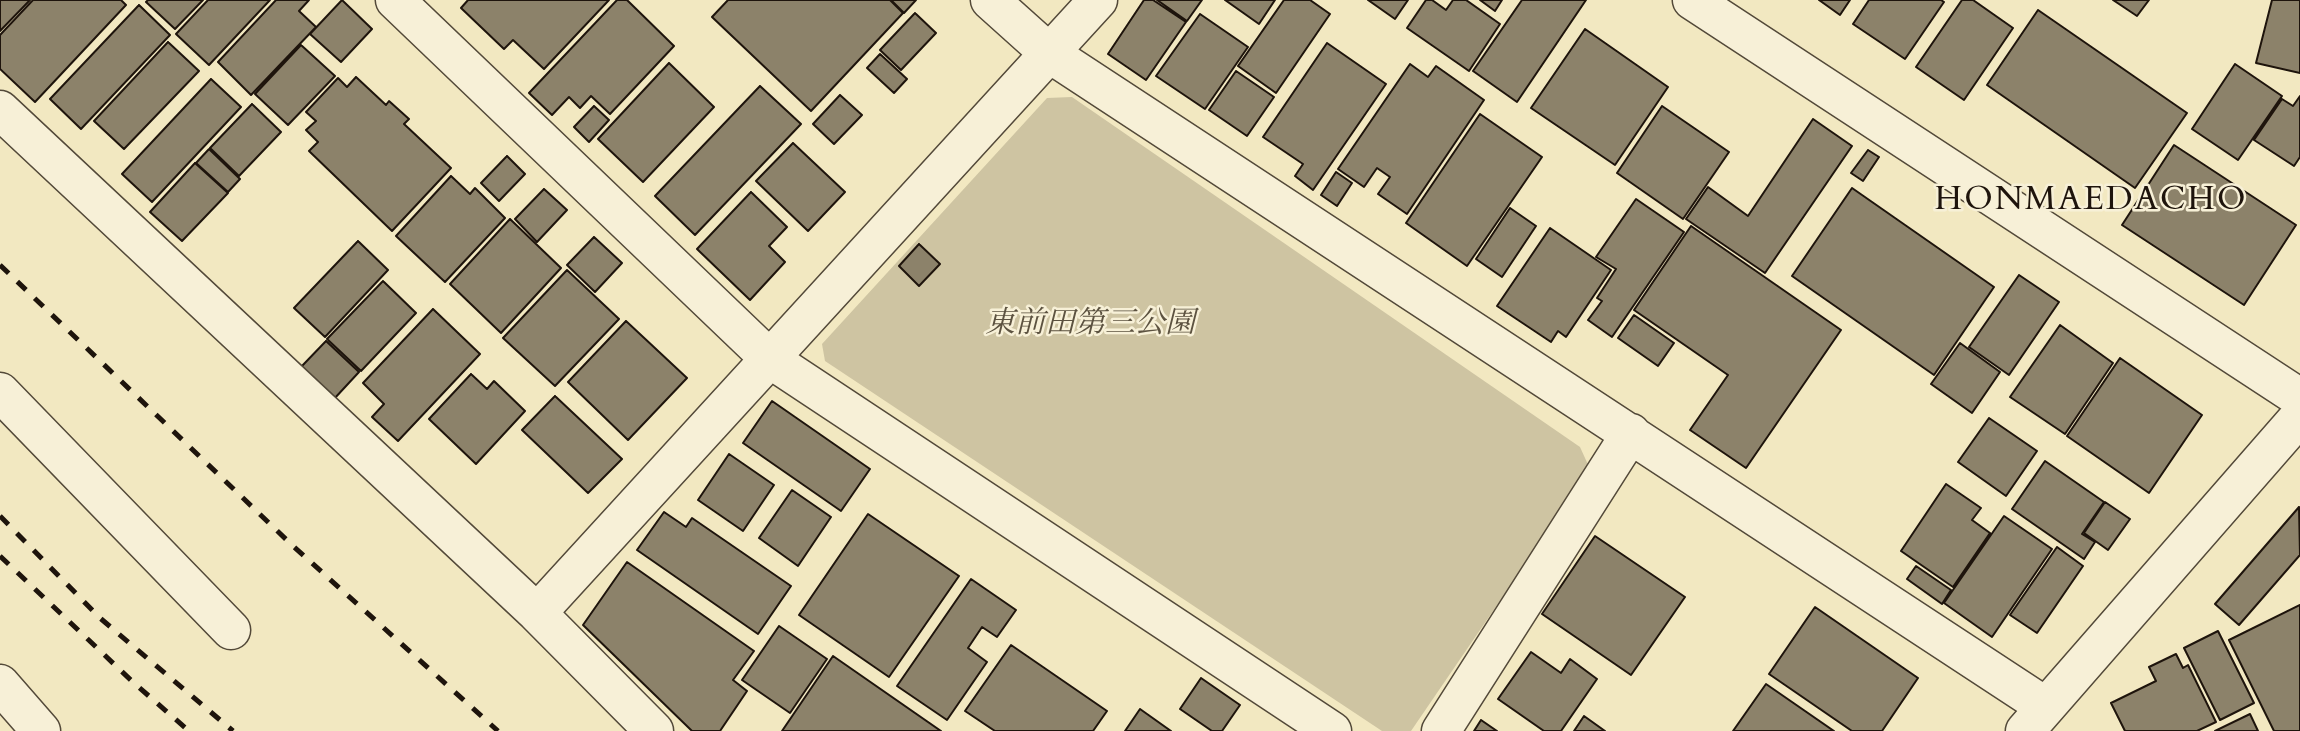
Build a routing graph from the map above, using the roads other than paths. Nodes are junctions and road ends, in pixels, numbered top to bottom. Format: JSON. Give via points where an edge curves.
{"nodes":[{"id":1,"x":395,"y":0,"type":"edge"},
{"id":2,"x":990,"y":0,"type":"edge"},
{"id":3,"x":1098,"y":0,"type":"edge"},
{"id":4,"x":1692,"y":0,"type":"edge"},
{"id":5,"x":1049,"y":53,"type":"junction"},
{"id":6,"x":0,"y":110,"type":"edge"},
{"id":7,"x":770,"y":359,"type":"junction"},
{"id":8,"x":0,"y":392,"type":"edge"},
{"id":9,"x":2300,"y":398,"type":"edge"},
{"id":10,"x":2300,"y":416,"type":"edge"},
{"id":11,"x":1631,"y":433,"type":"junction"},
{"id":12,"x":537,"y":612,"type":"junction"},
{"id":13,"x":231,"y":630,"type":"dead end"},
{"id":14,"x":0,"y":684,"type":"edge"},
{"id":15,"x":2040,"y":721,"type":"edge"},
{"id":16,"x":41,"y":731,"type":"edge"},
{"id":17,"x":654,"y":731,"type":"edge"},
{"id":18,"x":1332,"y":731,"type":"edge"},
{"id":19,"x":1441,"y":731,"type":"edge"}],
"edges":[{"from":1,"to":7,"type":"street"},
{"from":2,"to":5,"type":"street"},
{"from":3,"to":5,"type":"street"},
{"from":4,"to":9,"type":"street"},
{"from":5,"to":7,"type":"street"},
{"from":5,"to":11,"type":"street"},
{"from":6,"to":12,"type":"street"},
{"from":7,"to":12,"type":"street"},
{"from":7,"to":18,"type":"street"},
{"from":8,"to":13,"type":"street"},
{"from":10,"to":15,"type":"street"},
{"from":11,"to":15,"type":"street"},
{"from":11,"to":19,"type":"street"},
{"from":12,"to":17,"type":"street"},
{"from":14,"to":16,"type":"street"}]}
